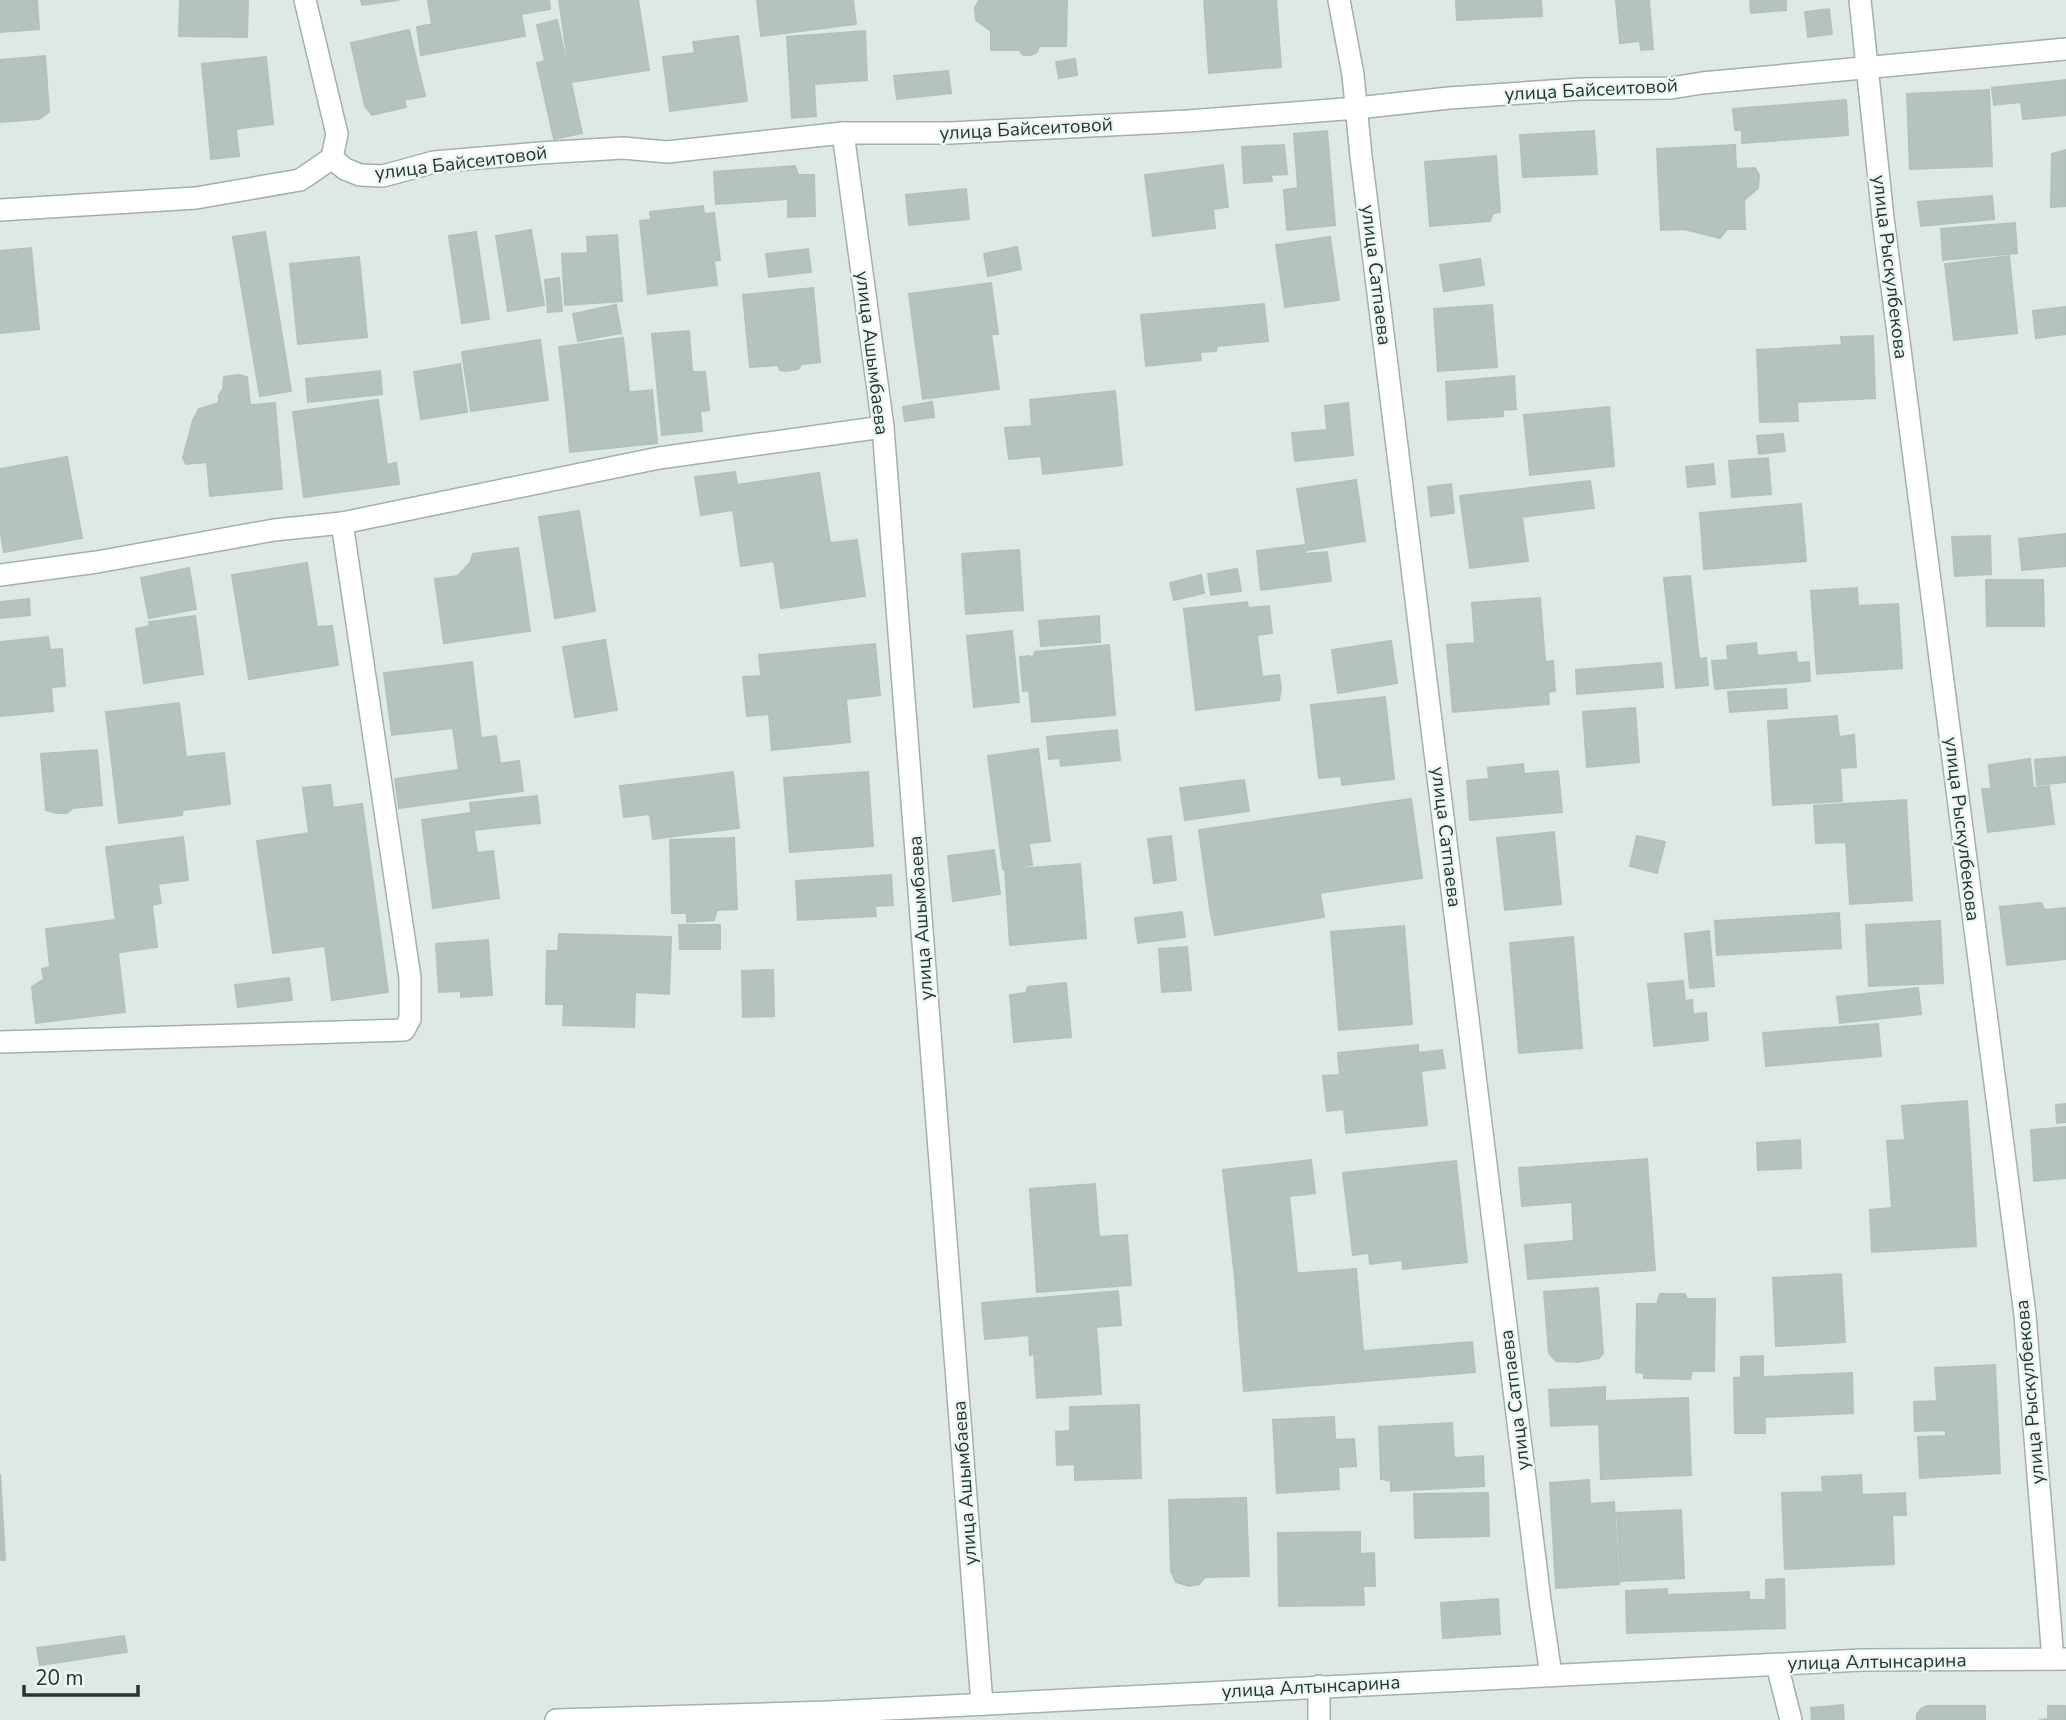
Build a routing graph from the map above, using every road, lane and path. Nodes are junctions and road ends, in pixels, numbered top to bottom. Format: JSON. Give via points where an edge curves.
{"nodes":[{"id":1,"x":305,"y":0,"type":"edge"},
{"id":2,"x":1339,"y":0,"type":"edge"},
{"id":3,"x":1860,"y":0,"type":"edge"},
{"id":4,"x":2066,"y":49,"type":"edge"},
{"id":5,"x":1866,"y":68,"type":"junction"},
{"id":6,"x":1357,"y":108,"type":"junction"},
{"id":7,"x":843,"y":133,"type":"junction"},
{"id":8,"x":332,"y":158,"type":"junction"},
{"id":9,"x":0,"y":210,"type":"edge"},
{"id":10,"x":883,"y":427,"type":"junction"},
{"id":11,"x":342,"y":523,"type":"junction"},
{"id":12,"x":0,"y":575,"type":"edge"},
{"id":13,"x":0,"y":1042,"type":"edge"},
{"id":14,"x":2059,"y":1659,"type":"edge"},
{"id":15,"x":1777,"y":1665,"type":"junction"},
{"id":16,"x":1550,"y":1675,"type":"junction"},
{"id":17,"x":1319,"y":1686,"type":"junction"},
{"id":18,"x":969,"y":1710,"type":"edge"},
{"id":19,"x":556,"y":1720,"type":"edge"},
{"id":20,"x":1319,"y":1720,"type":"edge"},
{"id":21,"x":1791,"y":1720,"type":"edge"}],
"edges":[{"from":1,"to":8,"type":"street","via":[[337,134]]},
{"from":2,"to":6,"type":"street","name":"улица Сатпаева"},
{"from":3,"to":5,"type":"street","name":"улица Рыскулбекова"},
{"from":4,"to":5,"type":"street","name":"улица Байсеитовой"},
{"from":5,"to":6,"type":"street","name":"улица Байсеитовой","via":[[1671,88],[1581,89]]},
{"from":5,"to":14,"type":"street","name":"улица Рыскулбекова","via":[[2025,1315]]},
{"from":6,"to":7,"type":"street","name":"улица Байсеитовой","via":[[951,133]]},
{"from":6,"to":16,"type":"street","name":"улица Сатпаева"},
{"from":7,"to":8,"type":"street","name":"улица Байсеитовой","via":[[667,152],[623,148],[434,162],[383,176],[360,175]]},
{"from":7,"to":10,"type":"street","name":"улица Ашымбаева"},
{"from":8,"to":9,"type":"street","via":[[300,180],[196,198]]},
{"from":10,"to":11,"type":"street","via":[[659,458]]},
{"from":10,"to":18,"type":"street","name":"улица Ашымбаева"},
{"from":11,"to":12,"type":"street"},
{"from":11,"to":13,"type":"street","via":[[410,978],[410,1019],[404,1030]]},
{"from":14,"to":15,"type":"street","name":"улица Алтынсарина"},
{"from":15,"to":16,"type":"street","name":"улица Алтынсарина"},
{"from":15,"to":21,"type":"street"},
{"from":16,"to":17,"type":"street","name":"улица Алтынсарина"},
{"from":17,"to":18,"type":"street","name":"улица Алтынсарина"},
{"from":17,"to":20,"type":"street"},
{"from":18,"to":19,"type":"street","name":"улица Алтынсарина"}]}
